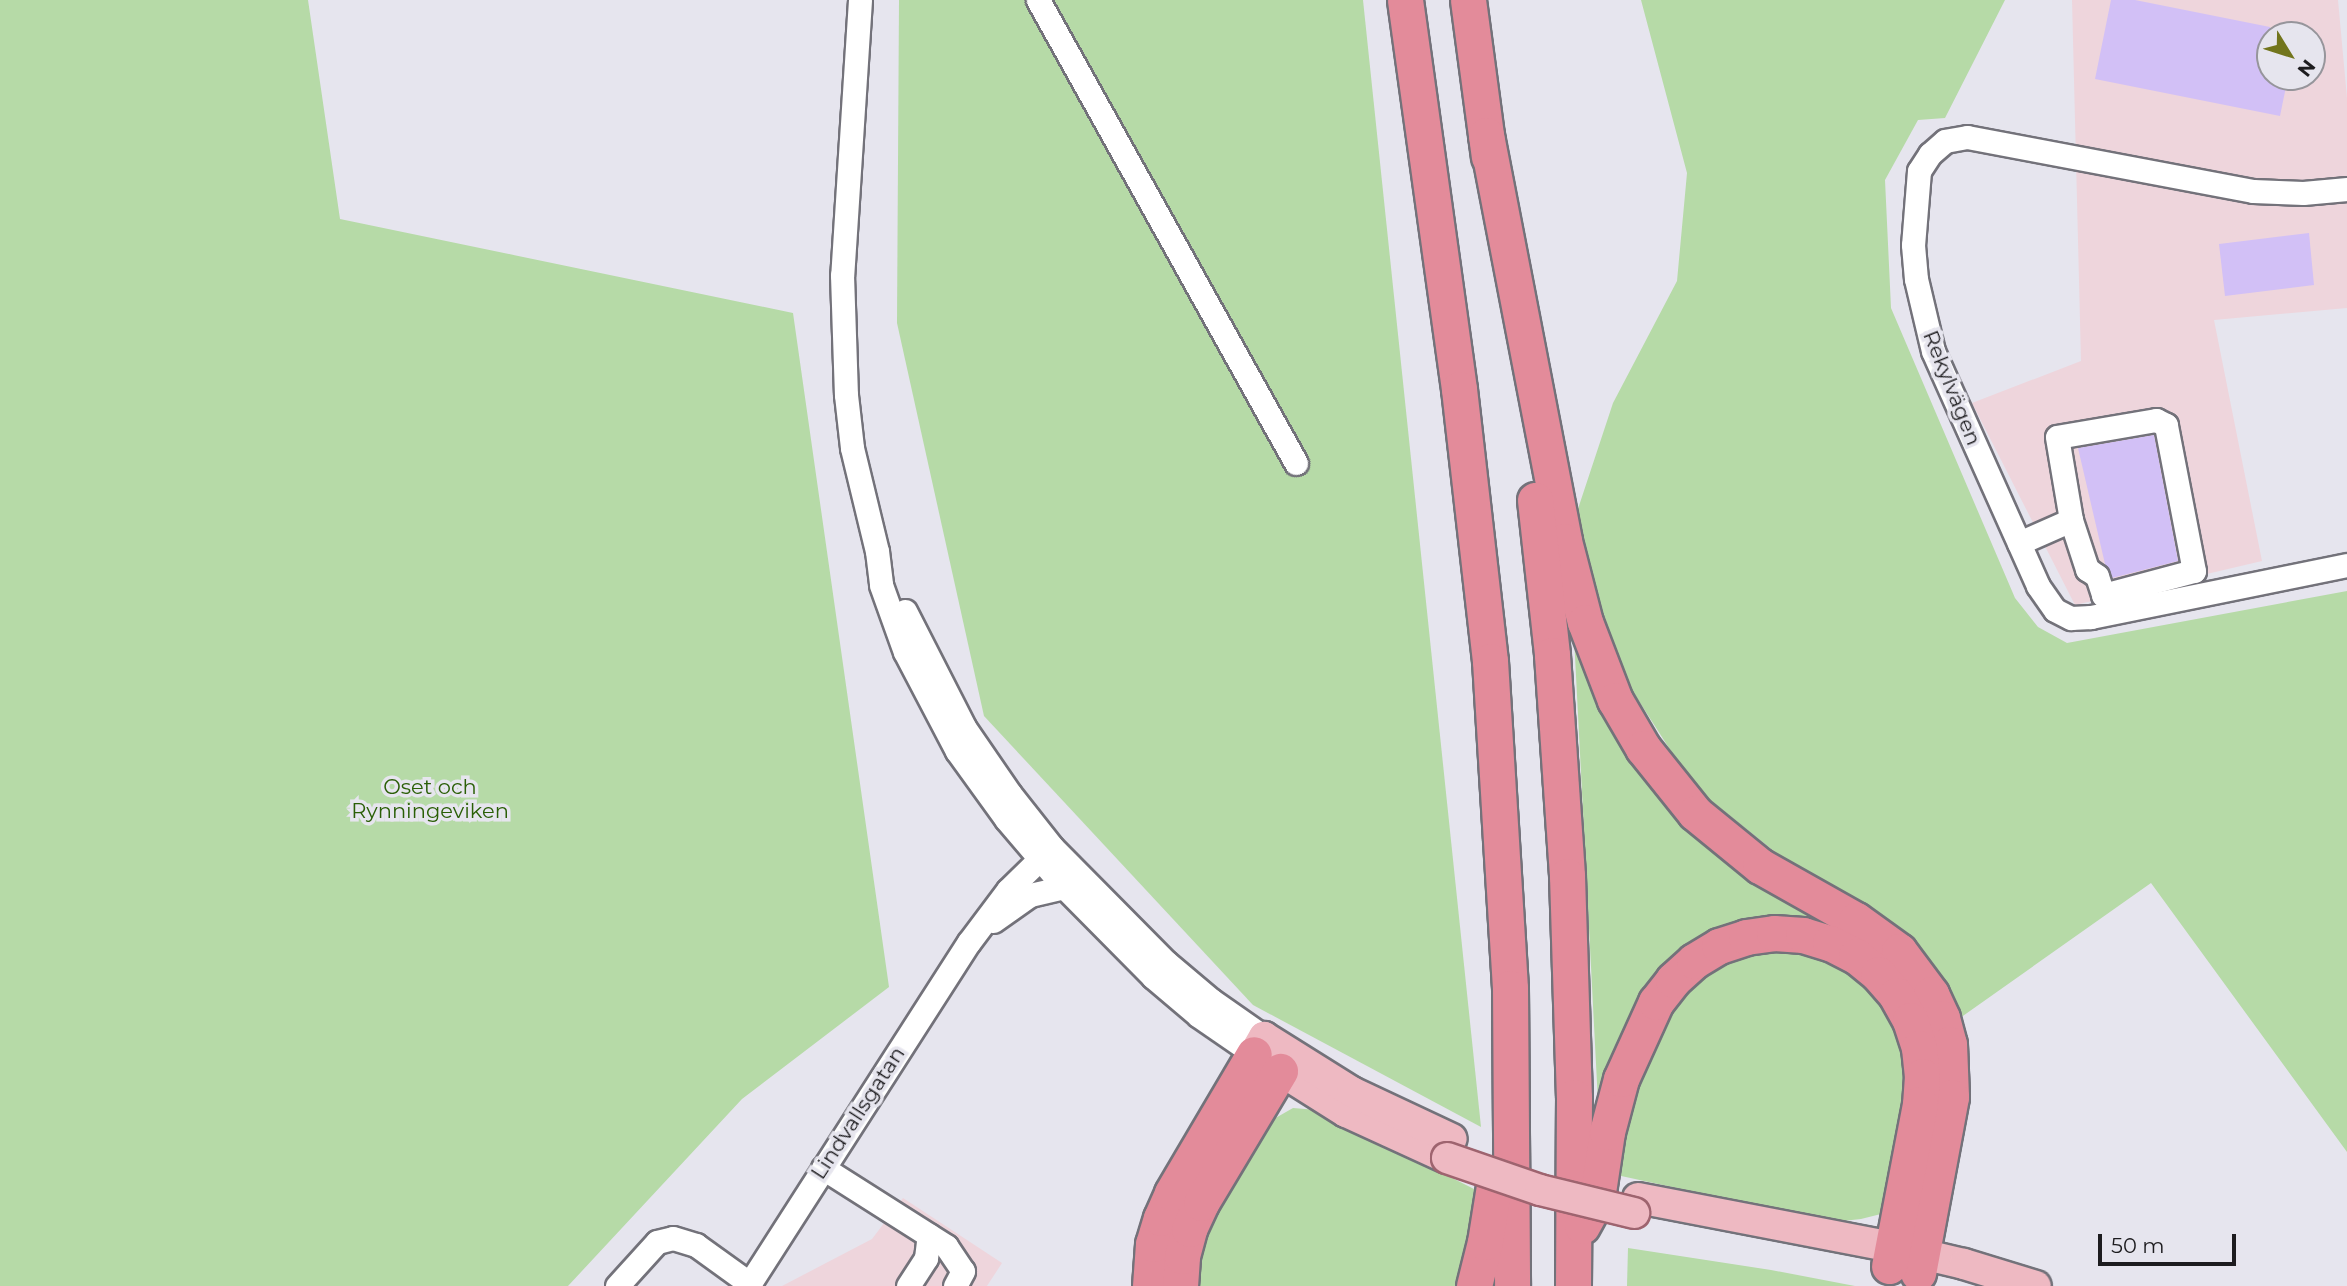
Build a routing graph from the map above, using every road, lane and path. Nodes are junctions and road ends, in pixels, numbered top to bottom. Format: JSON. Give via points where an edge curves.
{"nodes":[{"id":1,"x":860,"y":0,"type":"edge"},
{"id":2,"x":1038,"y":0,"type":"edge"},
{"id":3,"x":1405,"y":0,"type":"edge"},
{"id":4,"x":1468,"y":0,"type":"edge"},
{"id":5,"x":1486,"y":135,"type":"junction"},
{"id":6,"x":2347,"y":188,"type":"edge"},
{"id":7,"x":1296,"y":463,"type":"dead end"},
{"id":8,"x":2071,"y":520,"type":"junction"},
{"id":9,"x":2019,"y":543,"type":"junction"},
{"id":10,"x":2347,"y":565,"type":"edge"},
{"id":11,"x":1046,"y":853,"type":"junction"},
{"id":12,"x":1064,"y":887,"type":"junction"},
{"id":13,"x":970,"y":942,"type":"junction"},
{"id":14,"x":1272,"y":1055,"type":"junction"},
{"id":15,"x":1511,"y":1160,"type":"junction"},
{"id":16,"x":823,"y":1168,"type":"junction"},
{"id":17,"x":929,"y":1235,"type":"junction"},
{"id":18,"x":1574,"y":1241,"type":"junction"},
{"id":19,"x":1905,"y":1260,"type":"junction"},
{"id":20,"x":1966,"y":1278,"type":"edge"},
{"id":21,"x":2028,"y":1284,"type":"edge"},
{"id":22,"x":749,"y":1285,"type":"edge"},
{"id":23,"x":617,"y":1286,"type":"edge"},
{"id":24,"x":908,"y":1286,"type":"edge"},
{"id":25,"x":956,"y":1286,"type":"edge"},
{"id":26,"x":1150,"y":1286,"type":"edge"},
{"id":27,"x":1180,"y":1286,"type":"edge"},
{"id":28,"x":1474,"y":1286,"type":"edge"},
{"id":29,"x":1512,"y":1286,"type":"edge"},
{"id":30,"x":1573,"y":1286,"type":"edge"}],
"edges":[{"from":1,"to":11,"type":"street","via":[[842,275],[852,448],[877,551],[918,641],[964,727]]},
{"from":2,"to":7,"type":"street"},
{"from":3,"to":15,"type":"highway","via":[[1459,389],[1490,661],[1510,988]]},
{"from":4,"to":5,"type":"highway"},
{"from":5,"to":18,"type":"highway","via":[[1527,436],[1557,724],[1572,987]]},
{"from":5,"to":19,"type":"highway","via":[[1564,541],[1594,648],[1621,712],[1659,771],[1695,813],[1760,866],[1856,920],[1899,951],[1931,994],[1942,1018],[1949,1044],[1951,1097]]},
{"from":6,"to":9,"type":"street","name":"Rekylvägen","via":[[2303,193],[2253,191],[1967,137],[1945,141],[1930,154],[1919,171],[1915,195],[1916,279],[1933,351]]},
{"from":8,"to":8,"type":"street","via":[[2087,569],[2097,576],[2103,595],[2194,571],[2166,425],[2156,420],[2057,436]]},
{"from":8,"to":9,"type":"street"},
{"from":9,"to":10,"type":"street","name":"Rekylvägen","via":[[2046,601],[2071,618]]},
{"from":11,"to":12,"type":"street"},
{"from":11,"to":13,"type":"street","name":"Lindvallsgatan","via":[[1008,890]]},
{"from":11,"to":14,"type":"street"},
{"from":12,"to":13,"type":"street","name":"Lindvallsgatan","via":[[1030,895]]},
{"from":12,"to":14,"type":"street","via":[[1153,978],[1199,1016]]},
{"from":13,"to":16,"type":"street","name":"Lindvallsgatan"},
{"from":14,"to":19,"type":"main road","via":[[1352,1092],[1450,1148],[1636,1205]]},
{"from":14,"to":26,"type":"highway","via":[[1172,1193],[1153,1244]]},
{"from":14,"to":27,"type":"highway","via":[[1201,1203],[1184,1247]]},
{"from":15,"to":28,"type":"highway","via":[[1493,1187]]},
{"from":15,"to":29,"type":"highway"},
{"from":16,"to":17,"type":"street"},
{"from":16,"to":22,"type":"street","name":"Lindvallsgatan"},
{"from":17,"to":24,"type":"street","via":[[926,1258]]},
{"from":17,"to":25,"type":"street","via":[[946,1246],[963,1271]]},
{"from":18,"to":19,"type":"highway","via":[[1597,1199],[1613,1105],[1631,1052],[1656,1002],[1687,967],[1719,946],[1774,933],[1803,935],[1856,956],[1890,988],[1910,1020],[1922,1076]]},
{"from":18,"to":30,"type":"highway"},
{"from":19,"to":20,"type":"main road"},
{"from":20,"to":21,"type":"main road"},
{"from":22,"to":23,"type":"street","via":[[696,1245],[673,1238],[657,1242]]}]}
